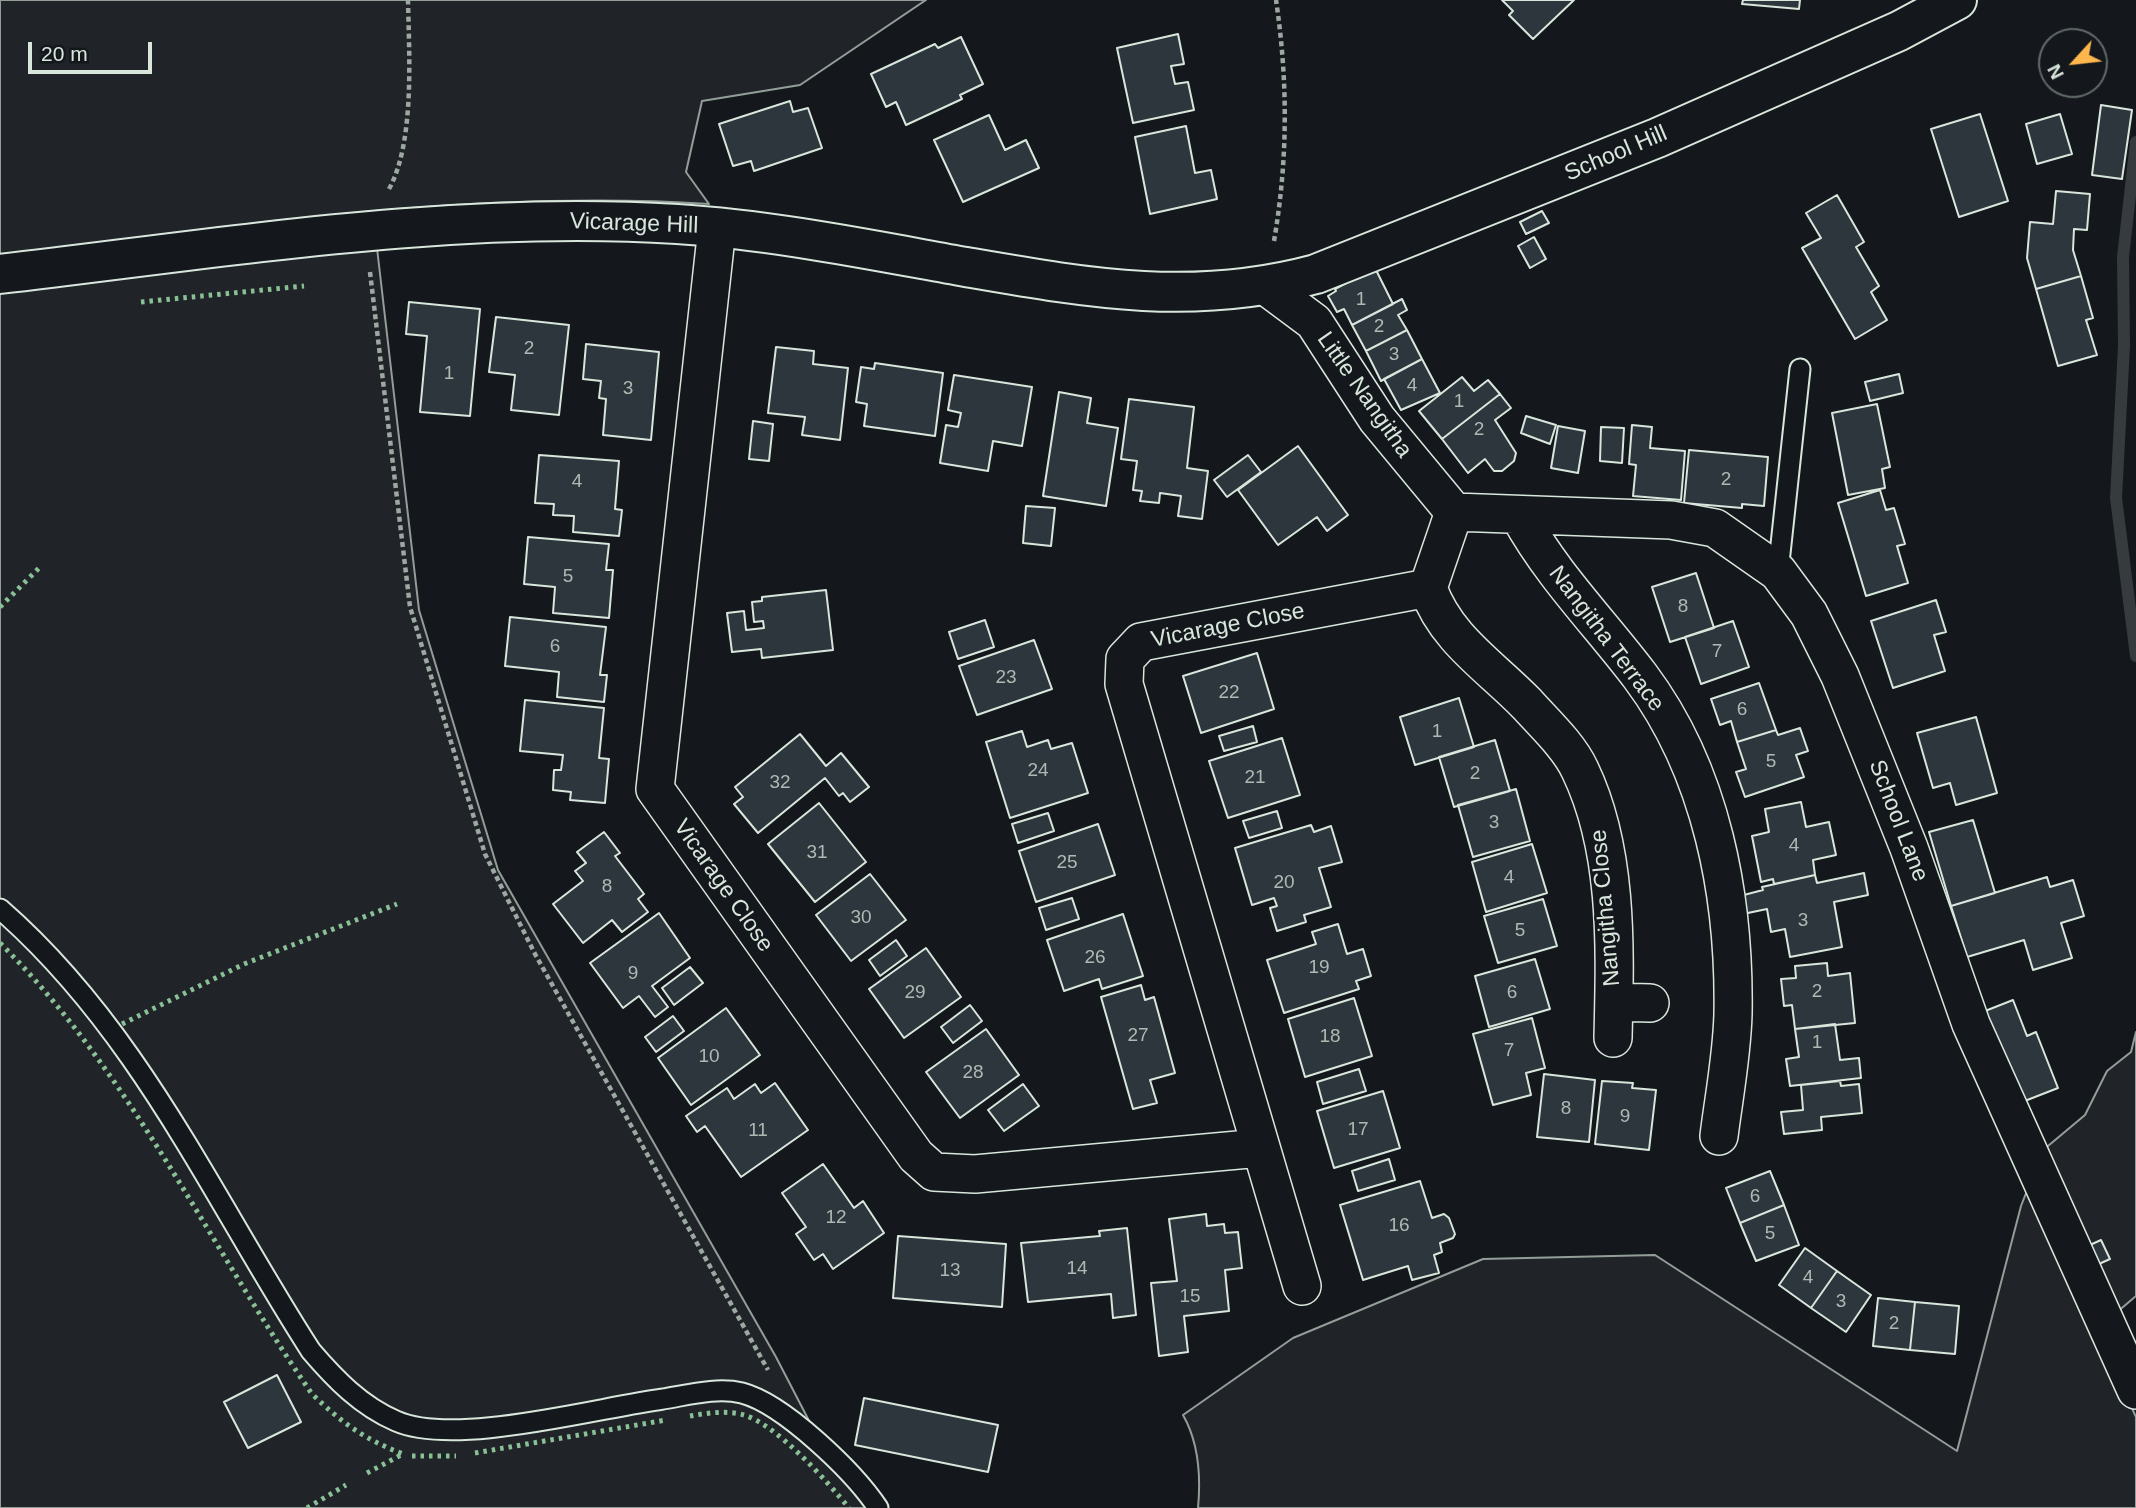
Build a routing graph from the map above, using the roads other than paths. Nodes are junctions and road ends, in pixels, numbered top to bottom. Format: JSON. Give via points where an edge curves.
{"nodes":[{"id":1,"x":1957,"y":0,"type":"edge"},
{"id":2,"x":717,"y":228,"type":"junction"},
{"id":3,"x":0,"y":274,"type":"edge"},
{"id":4,"x":1266,"y":287,"type":"junction"},
{"id":5,"x":1800,"y":369,"type":"dead end"},
{"id":6,"x":1454,"y":512,"type":"junction"},
{"id":7,"x":1519,"y":515,"type":"junction"},
{"id":8,"x":1778,"y":572,"type":"junction"},
{"id":9,"x":1428,"y":588,"type":"junction"},
{"id":10,"x":0,"y":909,"type":"edge"},
{"id":11,"x":1614,"y":1002,"type":"junction"},
{"id":12,"x":1650,"y":1003,"type":"dead end"},
{"id":13,"x":1613,"y":1038,"type":"dead end"},
{"id":14,"x":1719,"y":1136,"type":"dead end"},
{"id":15,"x":1260,"y":1148,"type":"junction"},
{"id":16,"x":1302,"y":1286,"type":"dead end"},
{"id":17,"x":2136,"y":1390,"type":"edge"},
{"id":18,"x":878,"y":1508,"type":"edge"}],
"edges":[{"from":1,"to":4,"type":"street","name":"School Hill","via":[[1899,31],[1607,159],[1316,274]]},
{"from":2,"to":3,"type":"street","name":"Vicarage Hill","via":[[556,222],[366,231]]},
{"from":2,"to":4,"type":"street","name":"Vicarage Hill","via":[[1110,289],[1158,292]]},
{"from":2,"to":15,"type":"street","name":"Vicarage Close","via":[[655,789],[908,1145],[934,1172],[975,1174]]},
{"from":4,"to":6,"type":"street","name":"Little Nangitha","via":[[1314,322],[1377,419]]},
{"from":5,"to":8,"type":"lane"},
{"from":6,"to":7,"type":"street","name":"School Lane"},
{"from":6,"to":9,"type":"street"},
{"from":7,"to":8,"type":"street","name":"School Lane","via":[[1671,520],[1715,528]]},
{"from":7,"to":14,"type":"street","name":"Nangitha Terrace","via":[[1538,550],[1641,677],[1679,738],[1714,831],[1731,942],[1733,1016]]},
{"from":8,"to":17,"type":"street","name":"School Lane","via":[[1809,614],[1840,676],[1909,848],[1971,1024]]},
{"from":9,"to":11,"type":"street","name":"Nangitha Close","via":[[1450,633],[1501,677],[1579,767],[1594,776],[1611,911]]},
{"from":9,"to":15,"type":"street","name":"Vicarage Close","via":[[1142,642],[1125,659],[1124,684]]},
{"from":10,"to":18,"type":"lane","via":[[54,961],[136,1061],[312,1350],[345,1388],[374,1410],[414,1427],[458,1431],[721,1391],[755,1398],[801,1429]]},
{"from":11,"to":12,"type":"street"},
{"from":11,"to":13,"type":"street","name":"Nangitha Close"},
{"from":15,"to":16,"type":"street","name":"Vicarage Close"}]}
